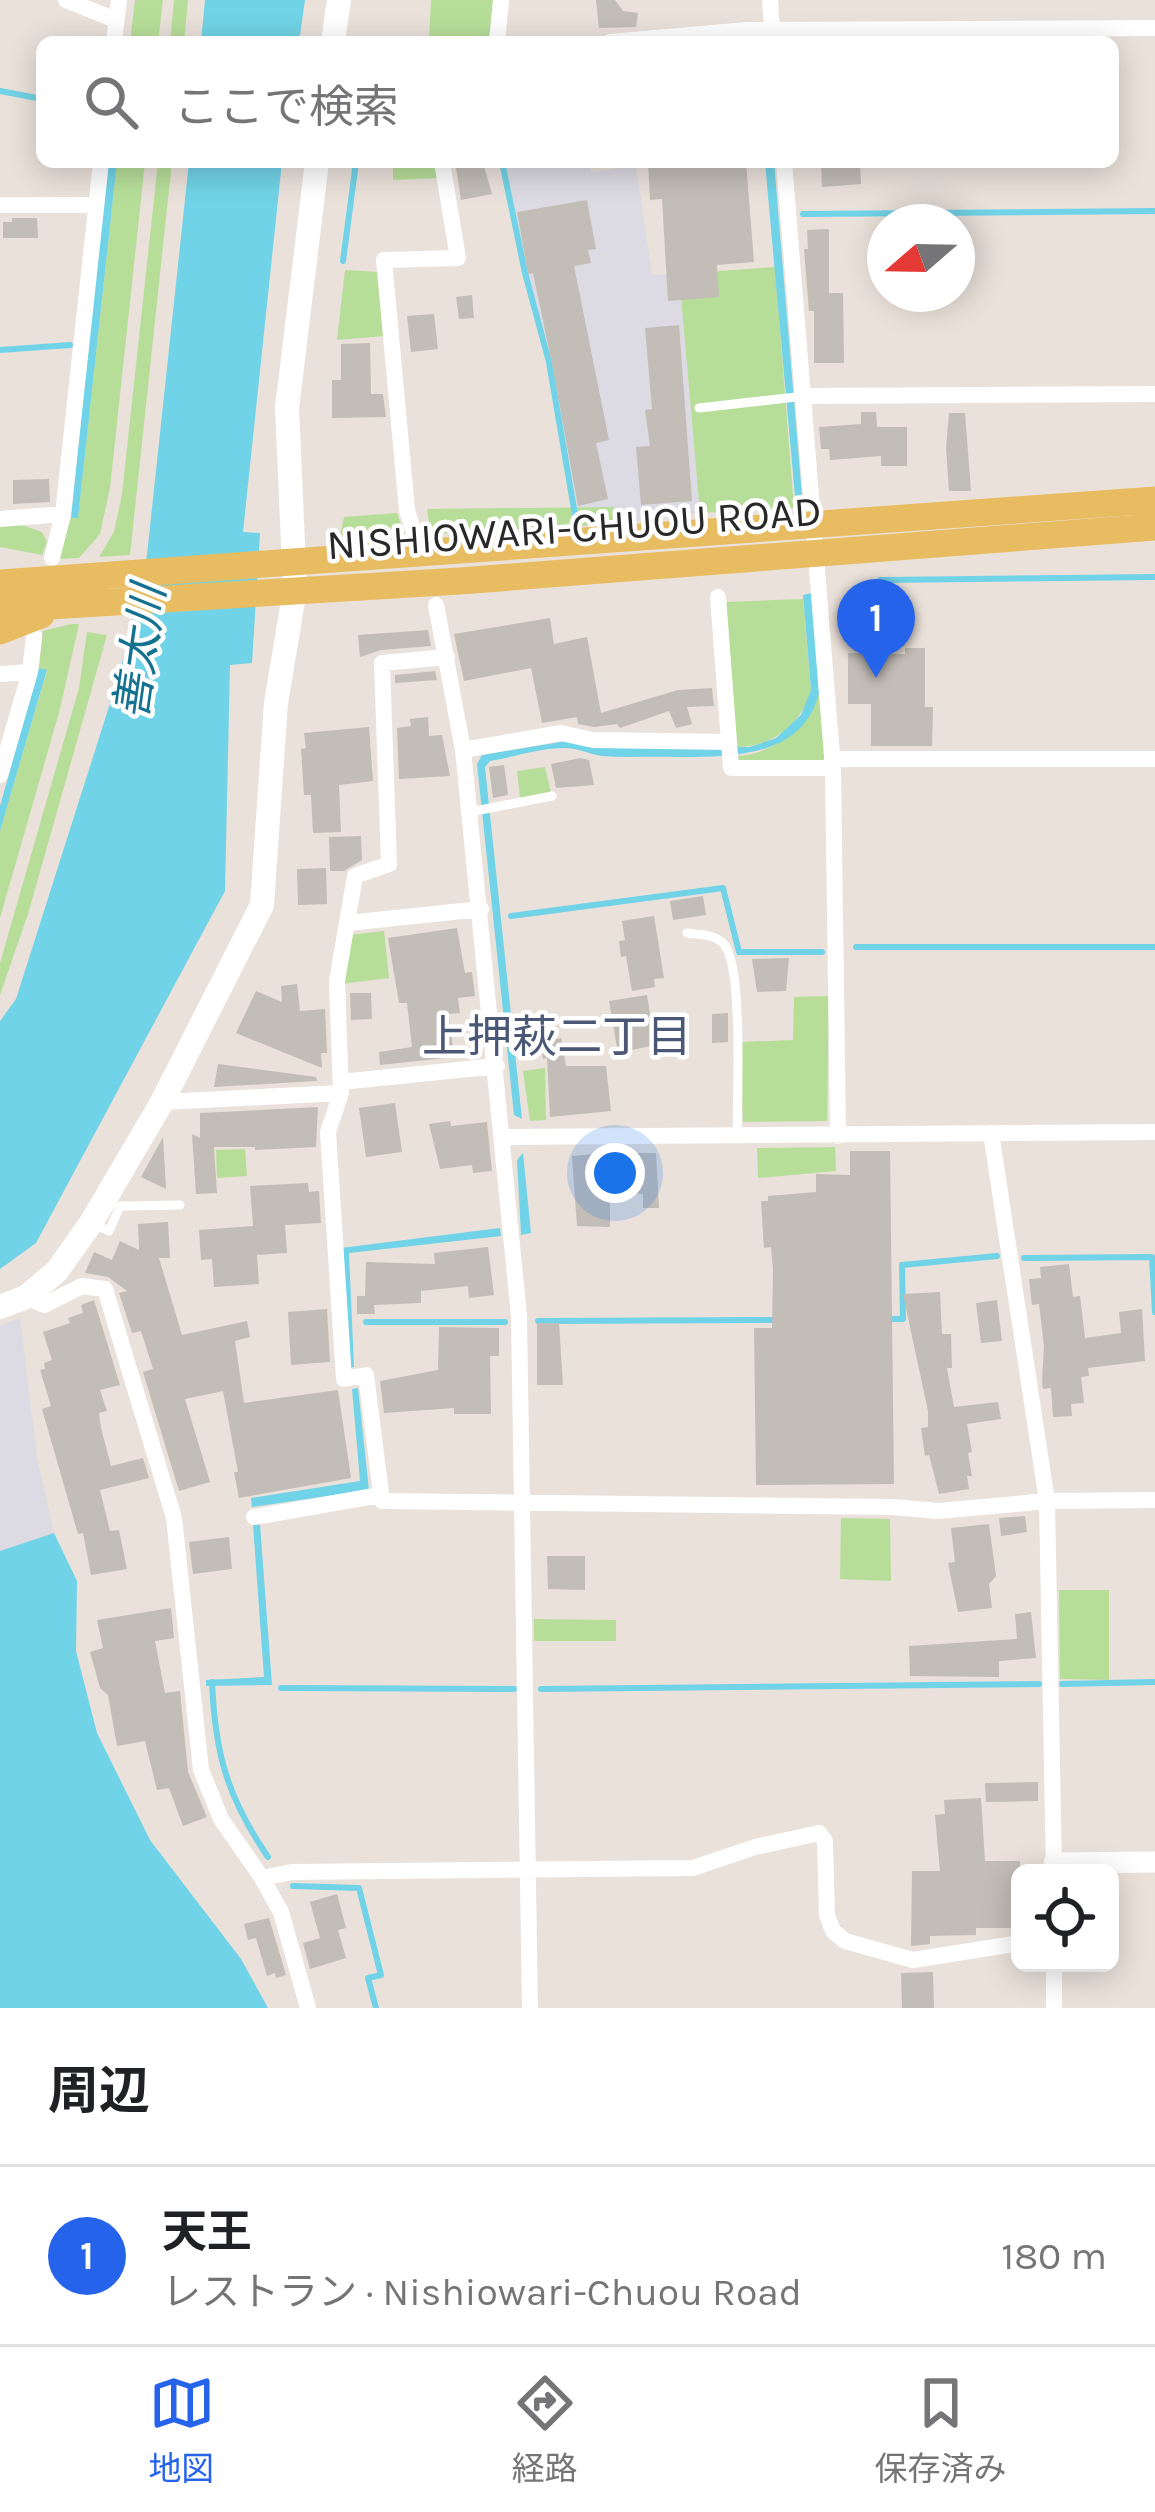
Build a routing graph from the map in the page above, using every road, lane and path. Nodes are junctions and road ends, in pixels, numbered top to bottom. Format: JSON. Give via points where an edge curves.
{"nodes":[{"id":1,"x":66,"y":0,"type":"edge"},
{"id":2,"x":118,"y":0,"type":"edge"},
{"id":3,"x":339,"y":0,"type":"edge"},
{"id":4,"x":501,"y":0,"type":"edge"},
{"id":5,"x":770,"y":0,"type":"edge"},
{"id":6,"x":116,"y":20,"type":"junction"},
{"id":7,"x":1155,"y":28,"type":"edge"},
{"id":8,"x":764,"y":33,"type":"edge"},
{"id":9,"x":115,"y":36,"type":"edge"},
{"id":10,"x":334,"y":36,"type":"edge"},
{"id":11,"x":498,"y":36,"type":"edge"},
{"id":12,"x":713,"y":36,"type":"edge"},
{"id":13,"x":100,"y":168,"type":"edge"},
{"id":14,"x":316,"y":168,"type":"edge"},
{"id":15,"x":443,"y":168,"type":"edge"},
{"id":16,"x":784,"y":168,"type":"edge"},
{"id":17,"x":0,"y":205,"type":"edge"},
{"id":18,"x":96,"y":205,"type":"junction"},
{"id":19,"x":1155,"y":394,"type":"edge"},
{"id":20,"x":796,"y":397,"type":"junction"},
{"id":21,"x":699,"y":408,"type":"dead end"},
{"id":22,"x":1155,"y":500,"type":"edge"},
{"id":23,"x":63,"y":514,"type":"junction"},
{"id":24,"x":0,"y":519,"type":"edge"},
{"id":25,"x":1155,"y":527,"type":"edge"},
{"id":26,"x":415,"y":536,"type":"dead end"},
{"id":27,"x":815,"y":538,"type":"junction"},
{"id":28,"x":0,"y":562,"type":"edge"},
{"id":29,"x":282,"y":577,"type":"junction"},
{"id":30,"x":58,"y":580,"type":"junction"},
{"id":31,"x":0,"y":583,"type":"edge"},
{"id":32,"x":718,"y":596,"type":"dead end"},
{"id":33,"x":436,"y":605,"type":"dead end"},
{"id":34,"x":0,"y":609,"type":"edge"},
{"id":35,"x":0,"y":631,"type":"edge"},
{"id":36,"x":34,"y":636,"type":"dead end"},
{"id":37,"x":447,"y":658,"type":"junction"},
{"id":38,"x":30,"y":672,"type":"junction"},
{"id":39,"x":0,"y":674,"type":"edge"},
{"id":40,"x":463,"y":749,"type":"junction"},
{"id":41,"x":729,"y":749,"type":"junction"},
{"id":42,"x":1155,"y":759,"type":"edge"},
{"id":43,"x":833,"y":764,"type":"junction"},
{"id":44,"x":0,"y":775,"type":"edge"},
{"id":45,"x":552,"y":796,"type":"dead end"},
{"id":46,"x":480,"y":811,"type":"junction"},
{"id":47,"x":481,"y":909,"type":"junction"},
{"id":48,"x":348,"y":923,"type":"junction"},
{"id":49,"x":687,"y":934,"type":"dead end"},
{"id":50,"x":496,"y":1066,"type":"junction"},
{"id":51,"x":341,"y":1088,"type":"junction"},
{"id":52,"x":162,"y":1102,"type":"junction"},
{"id":53,"x":1155,"y":1132,"type":"edge"},
{"id":54,"x":992,"y":1133,"type":"junction"},
{"id":55,"x":838,"y":1136,"type":"junction"},
{"id":56,"x":737,"y":1137,"type":"junction"},
{"id":57,"x":503,"y":1138,"type":"junction"},
{"id":58,"x":179,"y":1204,"type":"dead end"},
{"id":59,"x":91,"y":1223,"type":"junction"},
{"id":60,"x":26,"y":1297,"type":"junction"},
{"id":61,"x":0,"y":1307,"type":"edge"},
{"id":62,"x":380,"y":1495,"type":"junction"},
{"id":63,"x":1155,"y":1500,"type":"edge"},
{"id":64,"x":1047,"y":1501,"type":"junction"},
{"id":65,"x":524,"y":1503,"type":"junction"},
{"id":66,"x":254,"y":1517,"type":"dead end"},
{"id":67,"x":1155,"y":1862,"type":"edge"},
{"id":68,"x":1054,"y":1864,"type":"edge"},
{"id":69,"x":1119,"y":1864,"type":"edge"},
{"id":70,"x":529,"y":1869,"type":"junction"},
{"id":71,"x":262,"y":1878,"type":"junction"},
{"id":72,"x":1011,"y":1944,"type":"edge"},
{"id":73,"x":1054,"y":1972,"type":"edge"},
{"id":74,"x":308,"y":2008,"type":"edge"},
{"id":75,"x":530,"y":2008,"type":"edge"},
{"id":76,"x":1054,"y":2008,"type":"edge"}],
"edges":[{"from":1,"to":6,"type":"street"},
{"from":2,"to":6,"type":"street"},
{"from":3,"to":10,"type":"main road"},
{"from":4,"to":11,"type":"street"},
{"from":5,"to":8,"type":"street"},
{"from":6,"to":9,"type":"street"},
{"from":7,"to":8,"type":"street"},
{"from":8,"to":12,"type":"street"},
{"from":13,"to":18,"type":"street"},
{"from":14,"to":29,"type":"main road","via":[[287,408]]},
{"from":15,"to":26,"type":"street","via":[[458,258],[384,260]]},
{"from":16,"to":20,"type":"street"},
{"from":17,"to":18,"type":"street"},
{"from":18,"to":23,"type":"street"},
{"from":19,"to":20,"type":"street"},
{"from":20,"to":21,"type":"lane"},
{"from":20,"to":27,"type":"street"},
{"from":22,"to":27,"type":"main road","name":"NISHIOWARI-CHUOU ROAD"},
{"from":23,"to":24,"type":"street"},
{"from":23,"to":30,"type":"street"},
{"from":25,"to":27,"type":"main road","name":"NISHIOWARI-CHUOU ROAD"},
{"from":27,"to":29,"type":"main road","name":"NISHIOWARI-CHUOU ROAD"},
{"from":27,"to":43,"type":"street"},
{"from":28,"to":30,"type":"main road"},
{"from":29,"to":30,"type":"main road","name":"NISHIOWARI-CHUOU ROAD","via":[[107,589]]},
{"from":29,"to":52,"type":"main road","via":[[262,905]]},
{"from":30,"to":31,"type":"main road","name":"NISHIOWARI-CHUOU ROAD"},
{"from":30,"to":34,"type":"main road","name":"NISHIOWARI-CHUOU ROAD"},
{"from":30,"to":35,"type":"main road"},
{"from":32,"to":41,"type":"street"},
{"from":33,"to":37,"type":"street"},
{"from":36,"to":38,"type":"street"},
{"from":37,"to":40,"type":"street"},
{"from":37,"to":48,"type":"street","via":[[382,663],[389,865],[355,876]]},
{"from":38,"to":39,"type":"street"},
{"from":38,"to":44,"type":"street"},
{"from":40,"to":41,"type":"street","via":[[561,733]]},
{"from":40,"to":46,"type":"street"},
{"from":41,"to":43,"type":"street","via":[[730,768]]},
{"from":42,"to":43,"type":"street"},
{"from":43,"to":55,"type":"street"},
{"from":45,"to":46,"type":"lane"},
{"from":46,"to":47,"type":"street"},
{"from":47,"to":48,"type":"street"},
{"from":47,"to":50,"type":"street"},
{"from":48,"to":51,"type":"street","via":[[337,981]]},
{"from":49,"to":56,"type":"lane","via":[[722,942],[735,968]]},
{"from":50,"to":51,"type":"street"},
{"from":50,"to":57,"type":"street"},
{"from":51,"to":52,"type":"street"},
{"from":51,"to":62,"type":"street","via":[[328,1132],[344,1379],[366,1375]]},
{"from":52,"to":59,"type":"main road"},
{"from":53,"to":54,"type":"street"},
{"from":54,"to":55,"type":"street"},
{"from":54,"to":64,"type":"street"},
{"from":55,"to":56,"type":"street"},
{"from":56,"to":57,"type":"street"},
{"from":57,"to":65,"type":"street"},
{"from":58,"to":59,"type":"lane","via":[[120,1206],[109,1231]]},
{"from":59,"to":60,"type":"main road","via":[[57,1271]]},
{"from":60,"to":61,"type":"main road"},
{"from":60,"to":71,"type":"street","via":[[44,1305],[82,1286],[105,1289],[174,1518],[201,1770],[221,1819]]},
{"from":62,"to":65,"type":"street","via":[[392,1504]]},
{"from":62,"to":66,"type":"street"},
{"from":63,"to":64,"type":"street"},
{"from":64,"to":65,"type":"street","via":[[938,1511]]},
{"from":64,"to":68,"type":"street"},
{"from":65,"to":70,"type":"street"},
{"from":67,"to":69,"type":"street"},
{"from":70,"to":71,"type":"street"},
{"from":70,"to":72,"type":"street","via":[[693,1868],[819,1833],[827,1916],[845,1941],[913,1960]]},
{"from":70,"to":75,"type":"street"},
{"from":71,"to":74,"type":"street","via":[[281,1912]]},
{"from":73,"to":76,"type":"street"}]}
